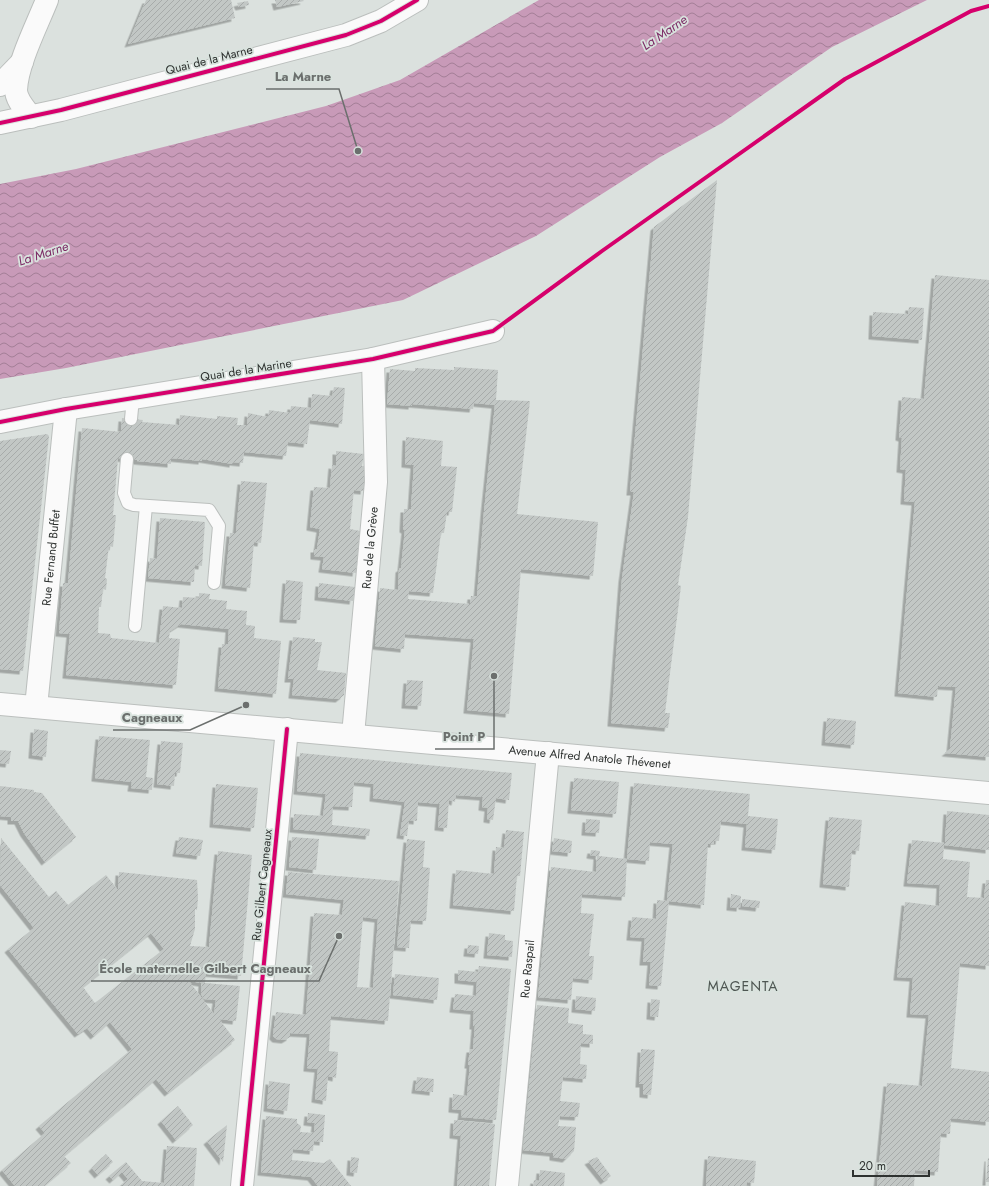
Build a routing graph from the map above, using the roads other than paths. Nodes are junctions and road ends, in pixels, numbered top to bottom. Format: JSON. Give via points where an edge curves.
{"nodes":[{"id":1,"x":47,"y":0,"type":"edge"},
{"id":2,"x":417,"y":0,"type":"edge"},
{"id":3,"x":22,"y":62,"type":"junction"},
{"id":4,"x":0,"y":85,"type":"edge"},
{"id":5,"x":31,"y":117,"type":"junction"},
{"id":6,"x":0,"y":124,"type":"edge"},
{"id":7,"x":493,"y":331,"type":"dead end"},
{"id":8,"x":373,"y":359,"type":"junction"},
{"id":9,"x":66,"y":409,"type":"junction"},
{"id":10,"x":0,"y":422,"type":"edge"},
{"id":11,"x":127,"y":459,"type":"dead end"},
{"id":12,"x":146,"y":506,"type":"junction"},
{"id":13,"x":214,"y":583,"type":"dead end"},
{"id":14,"x":135,"y":626,"type":"dead end"},
{"id":15,"x":0,"y":704,"type":"edge"},
{"id":16,"x":36,"y":707,"type":"junction"},
{"id":17,"x":288,"y":729,"type":"junction"},
{"id":18,"x":353,"y":735,"type":"junction"},
{"id":19,"x":548,"y":753,"type":"junction"},
{"id":20,"x":989,"y":793,"type":"edge"},
{"id":21,"x":242,"y":1186,"type":"edge"},
{"id":22,"x":507,"y":1186,"type":"edge"}],
"edges":[{"from":1,"to":3,"type":"street"},
{"from":2,"to":5,"type":"street","name":"Quai de la Marne","via":[[381,21],[346,35]]},
{"from":3,"to":4,"type":"street"},
{"from":3,"to":5,"type":"street","via":[[16,91]]},
{"from":5,"to":6,"type":"street","name":"Quai de la Marne"},
{"from":7,"to":8,"type":"street","name":"Quai de la Marine"},
{"from":8,"to":9,"type":"street","name":"Quai de la Marine","via":[[132,408]]},
{"from":8,"to":18,"type":"street","name":"Rue de la Grève","via":[[376,482]]},
{"from":9,"to":10,"type":"street","name":"Quai de la Marine"},
{"from":9,"to":16,"type":"street","name":"Rue Fernand Buffet"},
{"from":11,"to":12,"type":"lane","via":[[125,498],[128,503]]},
{"from":12,"to":13,"type":"lane","via":[[209,510],[219,526]]},
{"from":12,"to":14,"type":"lane"},
{"from":15,"to":16,"type":"street","name":"Avenue Alfred Anatole Thévenet"},
{"from":16,"to":17,"type":"street","name":"Avenue Alfred Anatole Thévenet"},
{"from":17,"to":18,"type":"street","name":"Avenue Alfred Anatole Thévenet"},
{"from":17,"to":21,"type":"street","name":"Rue Gilbert Cagneaux"},
{"from":18,"to":19,"type":"street","name":"Avenue Alfred Anatole Thévenet"},
{"from":19,"to":20,"type":"street","name":"Avenue Alfred Anatole Thévenet"},
{"from":19,"to":22,"type":"street","name":"Rue Raspail"}]}
